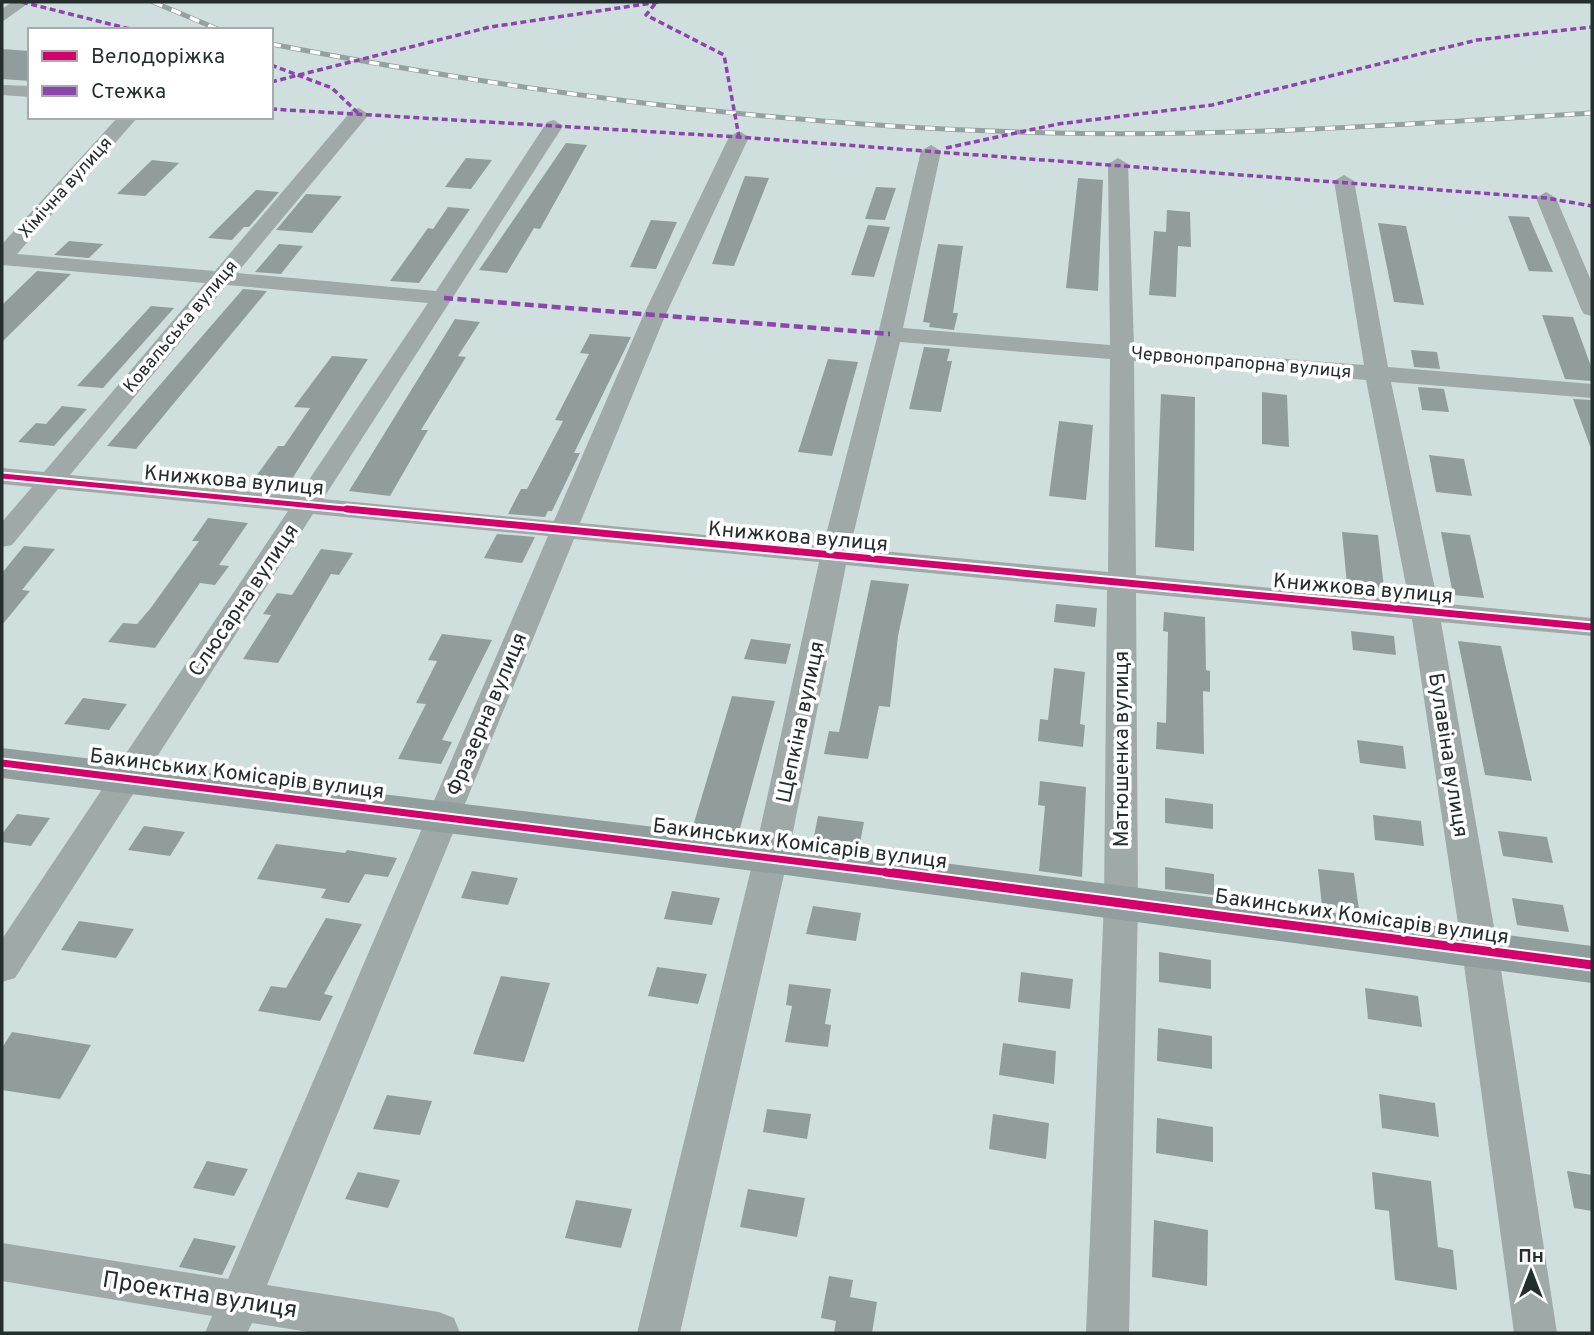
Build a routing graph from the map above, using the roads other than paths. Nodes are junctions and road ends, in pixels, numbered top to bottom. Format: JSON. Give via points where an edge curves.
{"nodes":[{"id":1,"x":22,"y":2,"type":"edge"},
{"id":2,"x":2,"y":17,"type":"edge"},
{"id":3,"x":2,"y":90,"type":"edge"},
{"id":4,"x":28,"y":92,"type":"edge"},
{"id":5,"x":359,"y":114,"type":"dead end"},
{"id":6,"x":127,"y":119,"type":"edge"},
{"id":7,"x":554,"y":126,"type":"dead end"},
{"id":8,"x":739,"y":137,"type":"dead end"},
{"id":9,"x":931,"y":151,"type":"dead end"},
{"id":10,"x":1118,"y":164,"type":"dead end"},
{"id":11,"x":1344,"y":181,"type":"dead end"},
{"id":12,"x":1546,"y":198,"type":"dead end"},
{"id":13,"x":2,"y":258,"type":"edge"},
{"id":14,"x":221,"y":277,"type":"junction"},
{"id":15,"x":444,"y":298,"type":"junction"},
{"id":16,"x":1592,"y":309,"type":"edge"},
{"id":17,"x":890,"y":334,"type":"junction"},
{"id":18,"x":1122,"y":352,"type":"junction"},
{"id":19,"x":1377,"y":373,"type":"junction"},
{"id":20,"x":1592,"y":391,"type":"edge"},
{"id":21,"x":2,"y":476,"type":"edge"},
{"id":22,"x":48,"y":481,"type":"junction"},
{"id":23,"x":308,"y":504,"type":"junction"},
{"id":24,"x":565,"y":532,"type":"junction"},
{"id":25,"x":2,"y":538,"type":"edge"},
{"id":26,"x":834,"y":557,"type":"junction"},
{"id":27,"x":1121,"y":583,"type":"junction"},
{"id":28,"x":1425,"y":611,"type":"junction"},
{"id":29,"x":1592,"y":627,"type":"edge"},
{"id":30,"x":2,"y":763,"type":"edge"},
{"id":31,"x":124,"y":777,"type":"junction"},
{"id":32,"x":442,"y":815,"type":"junction"},
{"id":33,"x":771,"y":857,"type":"junction"},
{"id":34,"x":1121,"y":902,"type":"junction"},
{"id":35,"x":1480,"y":950,"type":"junction"},
{"id":36,"x":1592,"y":965,"type":"edge"},
{"id":37,"x":2,"y":968,"type":"edge"},
{"id":38,"x":2,"y":1262,"type":"edge"},
{"id":39,"x":233,"y":1317,"type":"edge"},
{"id":40,"x":439,"y":1333,"type":"edge"},
{"id":41,"x":658,"y":1333,"type":"edge"},
{"id":42,"x":1107,"y":1333,"type":"edge"},
{"id":43,"x":1536,"y":1333,"type":"edge"}],
"edges":[{"from":1,"to":2,"type":"street"},
{"from":3,"to":4,"type":"street"},
{"from":5,"to":14,"type":"street","name":"Ковальська вулиця"},
{"from":6,"to":13,"type":"street","name":"Хімічна вулиця"},
{"from":7,"to":15,"type":"street","name":"Слюсарна вулиця"},
{"from":8,"to":24,"type":"street","name":"Фразерна вулиця","via":[[654,316]]},
{"from":9,"to":17,"type":"street","name":"Щепкіна вулиця"},
{"from":10,"to":18,"type":"street","name":"Матюшенка вулиця"},
{"from":11,"to":19,"type":"street","name":"Булавіна вулиця"},
{"from":12,"to":16,"type":"street"},
{"from":13,"to":14,"type":"street"},
{"from":14,"to":15,"type":"street"},
{"from":14,"to":22,"type":"street","name":"Ковальська вулиця"},
{"from":15,"to":23,"type":"street","name":"Слюсарна вулиця"},
{"from":17,"to":18,"type":"street","name":"Червонопрапорна вулиця"},
{"from":17,"to":26,"type":"street","name":"Щепкіна вулиця"},
{"from":18,"to":19,"type":"street","name":"Червонопрапорна вулиця"},
{"from":18,"to":27,"type":"street","name":"Матюшенка вулиця"},
{"from":19,"to":20,"type":"street","name":"Червонопрапорна вулиця"},
{"from":19,"to":28,"type":"street","name":"Булавіна вулиця"},
{"from":21,"to":22,"type":"street","name":"Книжкова вулиця"},
{"from":22,"to":23,"type":"street","name":"Книжкова вулиця"},
{"from":22,"to":25,"type":"street","name":"Ковальська вулиця"},
{"from":23,"to":24,"type":"street","name":"Книжкова вулиця"},
{"from":23,"to":31,"type":"street","name":"Слюсарна вулиця"},
{"from":24,"to":26,"type":"street","name":"Книжкова вулиця"},
{"from":24,"to":32,"type":"street","name":"Фразерна вулиця"},
{"from":26,"to":27,"type":"street","name":"Книжкова вулиця"},
{"from":26,"to":33,"type":"street","name":"Щепкіна вулиця"},
{"from":27,"to":28,"type":"street","name":"Книжкова вулиця"},
{"from":27,"to":34,"type":"street","name":"Матюшенка вулиця"},
{"from":28,"to":29,"type":"street","name":"Книжкова вулиця"},
{"from":28,"to":35,"type":"street","name":"Булавіна вулиця"},
{"from":30,"to":31,"type":"street","name":"Бакинських Комісарів вулиця"},
{"from":31,"to":32,"type":"street","name":"Бакинських Комісарів вулиця"},
{"from":31,"to":37,"type":"street","name":"Слюсарна вулиця"},
{"from":32,"to":33,"type":"street","name":"Бакинських Комісарів вулиця"},
{"from":32,"to":39,"type":"street","name":"Фразерна вулиця"},
{"from":33,"to":34,"type":"street","name":"Бакинських Комісарів вулиця"},
{"from":33,"to":41,"type":"street","name":"Щепкіна вулиця"},
{"from":34,"to":35,"type":"street","name":"Бакинських Комісарів вулиця"},
{"from":34,"to":42,"type":"street","name":"Матюшенка вулиця"},
{"from":35,"to":36,"type":"street","name":"Бакинських Комісарів вулиця"},
{"from":35,"to":43,"type":"street","name":"Булавіна вулиця"},
{"from":38,"to":39,"type":"street","name":"Проектна вулиця"},
{"from":39,"to":40,"type":"street","name":"Проектна вулиця"}]}
